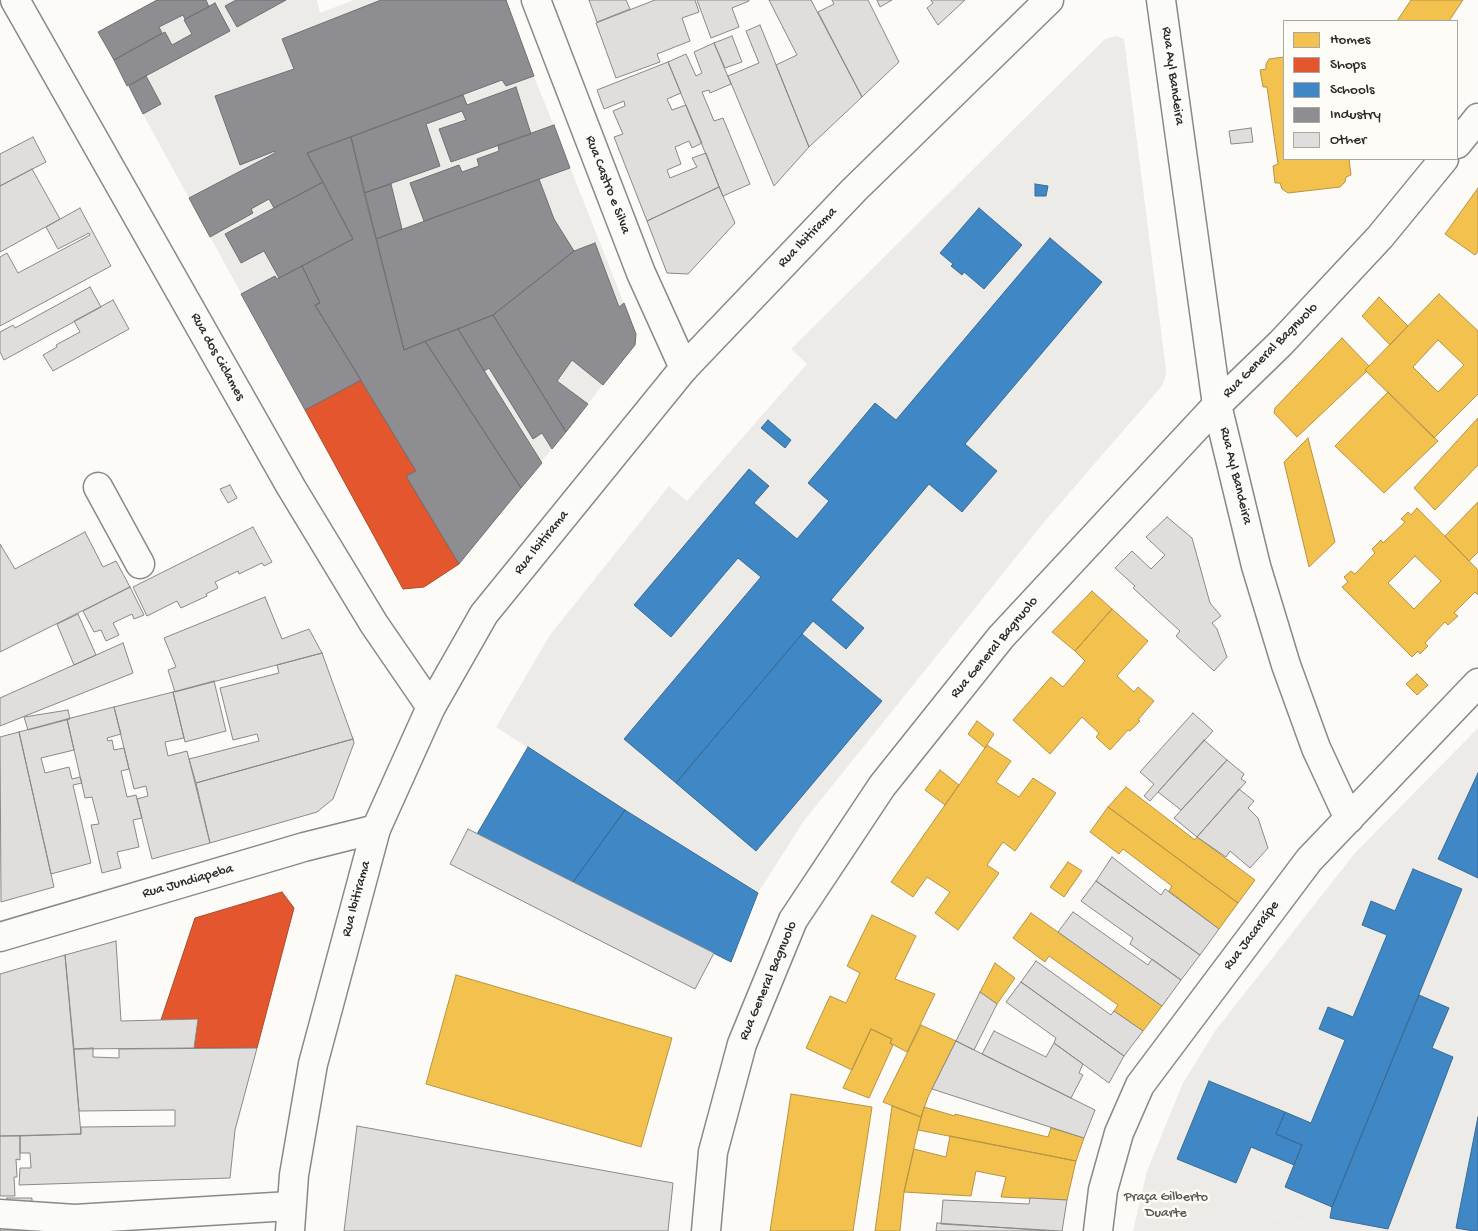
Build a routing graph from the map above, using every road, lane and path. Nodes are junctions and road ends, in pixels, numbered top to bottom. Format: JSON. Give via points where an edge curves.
{"nodes":[{"id":1,"x":15,"y":0,"type":"edge"},
{"id":2,"x":536,"y":0,"type":"edge"},
{"id":3,"x":1049,"y":0,"type":"edge"},
{"id":4,"x":1162,"y":0,"type":"edge"},
{"id":5,"x":1478,"y":118,"type":"edge"},
{"id":6,"x":1458,"y":143,"type":"edge"},
{"id":7,"x":1443,"y":160,"type":"edge"},
{"id":8,"x":684,"y":368,"type":"junction"},
{"id":9,"x":1217,"y":405,"type":"junction"},
{"id":10,"x":98,"y":487,"type":"dead end"},
{"id":11,"x":140,"y":564,"type":"dead end"},
{"id":12,"x":1478,"y":683,"type":"edge"},
{"id":13,"x":431,"y":707,"type":"junction"},
{"id":14,"x":1349,"y":819,"type":"junction"},
{"id":15,"x":376,"y":829,"type":"junction"},
{"id":16,"x":0,"y":937,"type":"edge"},
{"id":17,"x":0,"y":1214,"type":"edge"},
{"id":18,"x":290,"y":1219,"type":"edge"},
{"id":19,"x":76,"y":1225,"type":"edge"},
{"id":20,"x":706,"y":1231,"type":"edge"},
{"id":21,"x":1098,"y":1231,"type":"edge"}],
"edges":[{"from":1,"to":13,"type":"street","name":"Rua dos Ciclames","via":[[291,488],[374,624]]},
{"from":2,"to":8,"type":"street","name":"Rua Castro e Silva","via":[[641,273]]},
{"from":3,"to":8,"type":"street","name":"Rua Ibitirama","via":[[854,190]]},
{"from":4,"to":9,"type":"street","name":"Rua Ayl Bandeira"},
{"from":5,"to":6,"type":"street"},
{"from":7,"to":9,"type":"street","name":"Rua General Bagnuolo","via":[[1380,237],[1281,343]]},
{"from":8,"to":13,"type":"street","name":"Rua Ibitirama","via":[[484,614]]},
{"from":9,"to":14,"type":"street","name":"Rua Ayl Bandeira","via":[[1256,566],[1286,665],[1316,748]]},
{"from":9,"to":20,"type":"street","name":"Rua General Bagnuolo","via":[[1001,637],[882,786],[793,920],[742,1044],[713,1152]]},
{"from":10,"to":11,"type":"street"},
{"from":12,"to":14,"type":"street","name":"Rua Jacaraípe"},
{"from":13,"to":15,"type":"street","name":"Rua Ibitirama"},
{"from":14,"to":21,"type":"street","name":"Rua Jacaraípe","via":[[1309,860],[1140,1085],[1119,1133],[1103,1190]]},
{"from":15,"to":16,"type":"street","name":"Rua Jundiapeba","via":[[304,847]]},
{"from":15,"to":18,"type":"street","name":"Rua Ibitirama","via":[[313,1064],[294,1175]]},
{"from":17,"to":19,"type":"street"},
{"from":18,"to":19,"type":"street"}]}
